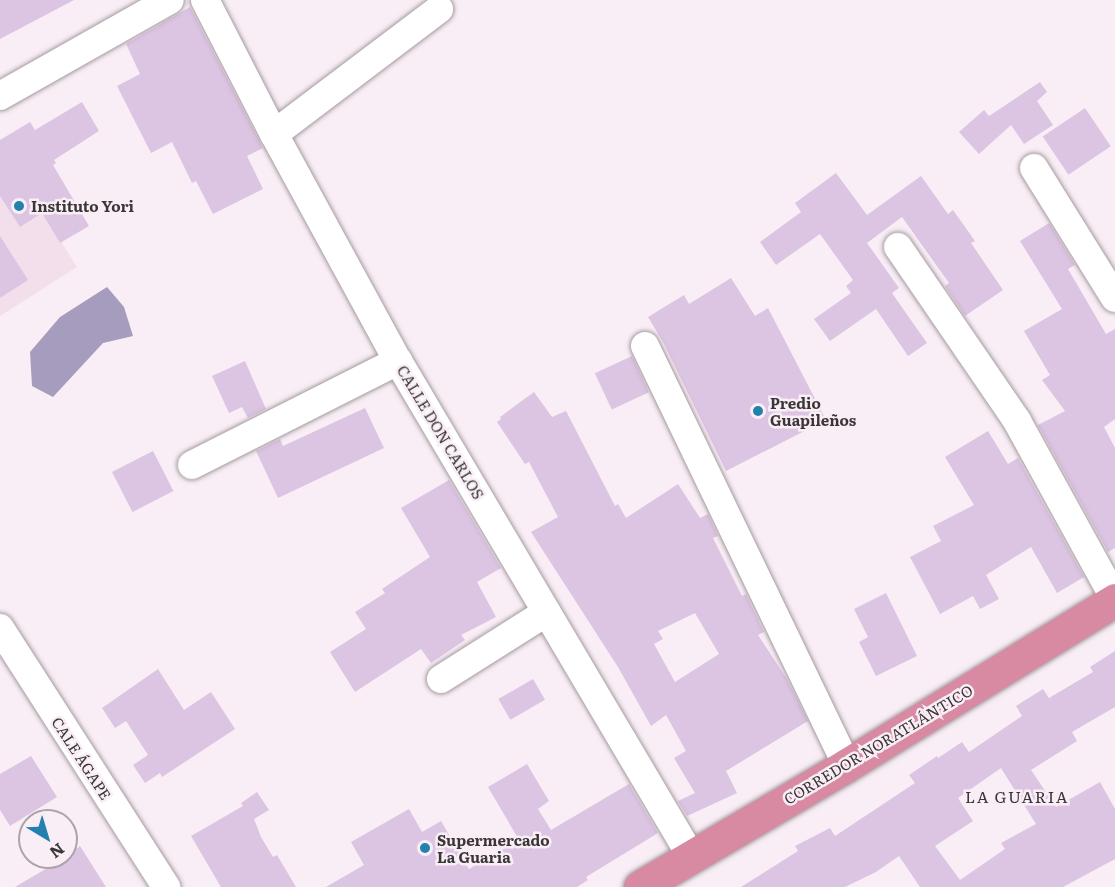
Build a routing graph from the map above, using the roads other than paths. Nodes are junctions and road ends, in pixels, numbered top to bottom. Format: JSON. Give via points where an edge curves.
{"nodes":[{"id":1,"x":170,"y":0,"type":"edge"},
{"id":2,"x":205,"y":0,"type":"edge"},
{"id":3,"x":439,"y":9,"type":"dead end"},
{"id":4,"x":0,"y":96,"type":"edge"},
{"id":5,"x":274,"y":134,"type":"junction"},
{"id":6,"x":1034,"y":168,"type":"dead end"},
{"id":7,"x":898,"y":247,"type":"dead end"},
{"id":8,"x":1115,"y":298,"type":"edge"},
{"id":9,"x":645,"y":346,"type":"dead end"},
{"id":10,"x":398,"y":361,"type":"junction"},
{"id":11,"x":192,"y":465,"type":"dead end"},
{"id":12,"x":1115,"y":599,"type":"edge"},
{"id":13,"x":547,"y":612,"type":"junction"},
{"id":14,"x":0,"y":628,"type":"edge"},
{"id":15,"x":441,"y":679,"type":"dead end"},
{"id":16,"x":847,"y":765,"type":"junction"},
{"id":17,"x":669,"y":875,"type":"edge"},
{"id":18,"x":166,"y":887,"type":"edge"}],
"edges":[{"from":1,"to":4,"type":"street"},
{"from":2,"to":5,"type":"street","name":"CALLE DON CARLOS"},
{"from":3,"to":5,"type":"street"},
{"from":5,"to":10,"type":"street","name":"CALLE DON CARLOS"},
{"from":6,"to":8,"type":"street"},
{"from":7,"to":12,"type":"street","via":[[1017,421]]},
{"from":9,"to":16,"type":"street"},
{"from":10,"to":11,"type":"street"},
{"from":10,"to":13,"type":"street","name":"CALLE DON CARLOS"},
{"from":12,"to":16,"type":"highway","name":"CORREDOR NORATLÁNTICO"},
{"from":13,"to":15,"type":"street"},
{"from":13,"to":17,"type":"street","name":"CALLE DON CARLOS"},
{"from":14,"to":18,"type":"street","name":"CALE ÁGAPE"},
{"from":16,"to":17,"type":"highway","name":"CORREDOR NORATLÁNTICO"}]}
